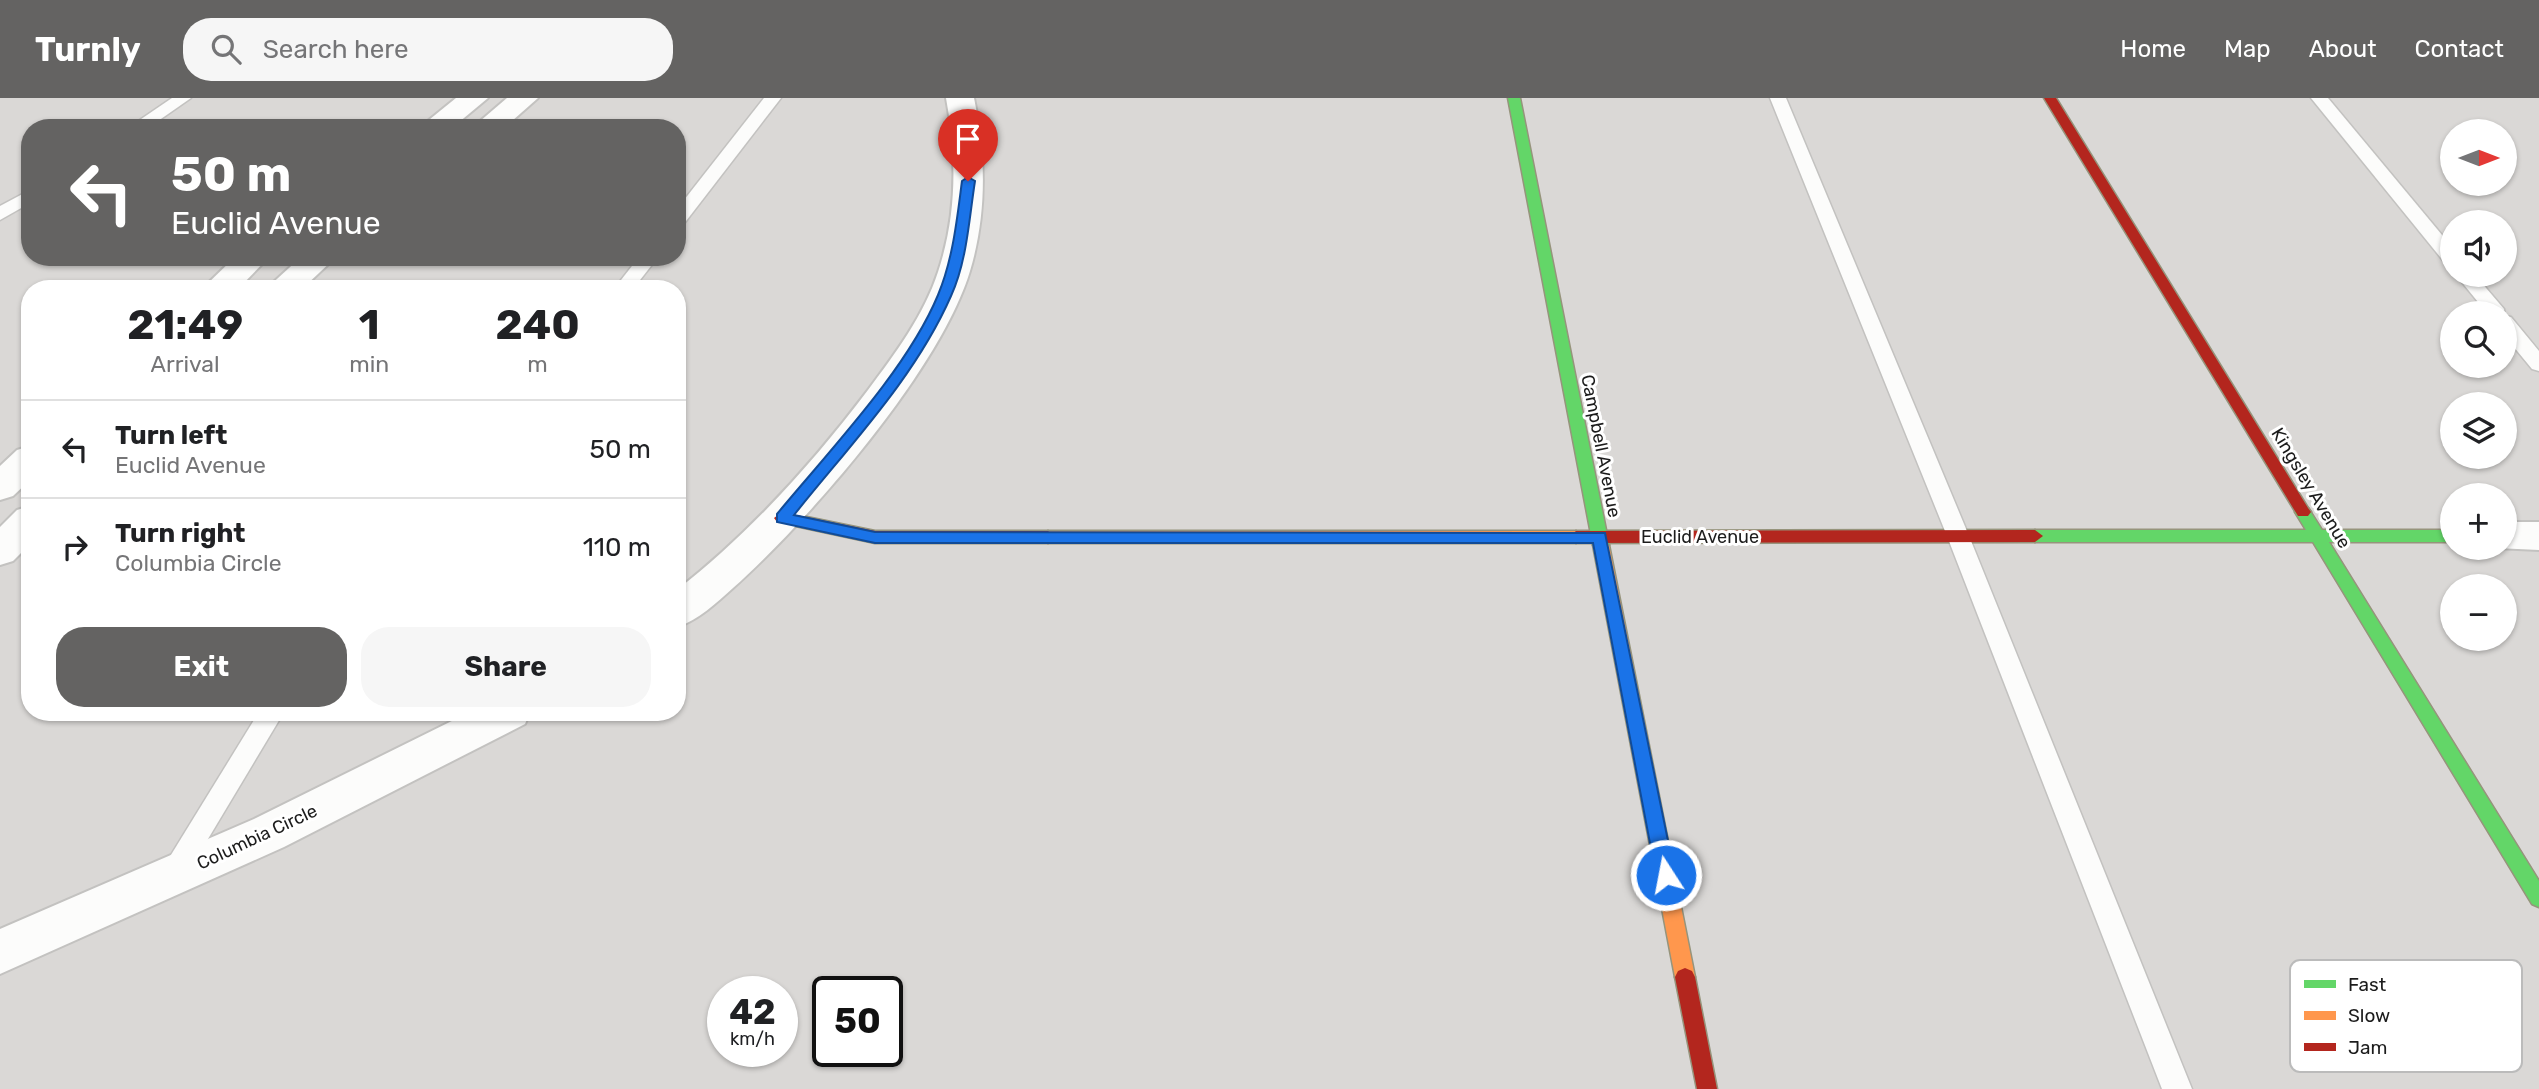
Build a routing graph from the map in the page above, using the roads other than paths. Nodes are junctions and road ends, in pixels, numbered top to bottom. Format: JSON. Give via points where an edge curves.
{"nodes":[{"id":1,"x":183,"y":98,"type":"edge"},
{"id":2,"x":474,"y":98,"type":"edge"},
{"id":3,"x":524,"y":98,"type":"edge"},
{"id":4,"x":773,"y":98,"type":"edge"},
{"id":5,"x":960,"y":98,"type":"edge"},
{"id":6,"x":1514,"y":98,"type":"edge"},
{"id":7,"x":1778,"y":98,"type":"edge"},
{"id":8,"x":2050,"y":98,"type":"edge"},
{"id":9,"x":2319,"y":98,"type":"edge"},
{"id":10,"x":150,"y":119,"type":"edge"},
{"id":11,"x":445,"y":119,"type":"edge"},
{"id":12,"x":497,"y":119,"type":"edge"},
{"id":13,"x":21,"y":201,"type":"edge"},
{"id":14,"x":686,"y":209,"type":"edge"},
{"id":15,"x":0,"y":214,"type":"edge"},
{"id":16,"x":2440,"y":244,"type":"edge"},
{"id":17,"x":244,"y":266,"type":"edge"},
{"id":18,"x":310,"y":266,"type":"edge"},
{"id":19,"x":642,"y":266,"type":"edge"},
{"id":20,"x":228,"y":280,"type":"edge"},
{"id":21,"x":293,"y":280,"type":"edge"},
{"id":22,"x":630,"y":280,"type":"edge"},
{"id":23,"x":2475,"y":287,"type":"edge"},
{"id":24,"x":2487,"y":301,"type":"edge"},
{"id":25,"x":2517,"y":338,"type":"edge"},
{"id":26,"x":2539,"y":364,"type":"edge"},
{"id":27,"x":21,"y":467,"type":"edge"},
{"id":28,"x":0,"y":487,"type":"edge"},
{"id":29,"x":782,"y":518,"type":"junction"},
{"id":30,"x":21,"y":529,"type":"edge"},
{"id":31,"x":1958,"y":536,"type":"junction"},
{"id":32,"x":2319,"y":536,"type":"junction"},
{"id":33,"x":2440,"y":536,"type":"edge"},
{"id":34,"x":2517,"y":536,"type":"edge"},
{"id":35,"x":2539,"y":536,"type":"edge"},
{"id":36,"x":1599,"y":537,"type":"junction"},
{"id":37,"x":0,"y":551,"type":"edge"},
{"id":38,"x":686,"y":605,"type":"edge"},
{"id":39,"x":267,"y":721,"type":"edge"},
{"id":40,"x":492,"y":721,"type":"edge"},
{"id":41,"x":172,"y":877,"type":"junction"},
{"id":42,"x":2539,"y":898,"type":"edge"},
{"id":43,"x":0,"y":952,"type":"edge"},
{"id":44,"x":1707,"y":1089,"type":"edge"},
{"id":45,"x":2177,"y":1089,"type":"edge"}],
"edges":[{"from":1,"to":10,"type":"lane"},
{"from":2,"to":11,"type":"street"},
{"from":3,"to":12,"type":"street"},
{"from":4,"to":14,"type":"lane"},
{"from":5,"to":29,"type":"street","via":[[969,161],[968,200],[945,296],[880,398]]},
{"from":6,"to":36,"type":"street","name":"Campbell Avenue"},
{"from":7,"to":31,"type":"lane"},
{"from":8,"to":32,"type":"street","name":"Kingsley Avenue"},
{"from":9,"to":16,"type":"lane"},
{"from":13,"to":15,"type":"lane"},
{"from":17,"to":20,"type":"street"},
{"from":18,"to":21,"type":"street"},
{"from":19,"to":22,"type":"lane"},
{"from":23,"to":24,"type":"lane"},
{"from":25,"to":26,"type":"lane"},
{"from":27,"to":28,"type":"street"},
{"from":29,"to":36,"type":"street","name":"Euclid Avenue","via":[[875,537]]},
{"from":29,"to":38,"type":"street","via":[[728,574]]},
{"from":30,"to":37,"type":"street"},
{"from":31,"to":32,"type":"street","name":"Euclid Avenue"},
{"from":31,"to":36,"type":"street","name":"Euclid Avenue"},
{"from":31,"to":45,"type":"lane"},
{"from":32,"to":33,"type":"street","name":"Euclid Avenue"},
{"from":32,"to":42,"type":"street","name":"Kingsley Avenue"},
{"from":34,"to":35,"type":"street"},
{"from":36,"to":44,"type":"street","name":"Campbell Avenue"},
{"from":39,"to":41,"type":"lane"},
{"from":40,"to":41,"type":"street","name":"Columbia Circle"},
{"from":41,"to":43,"type":"street","name":"Columbia Circle"}]}
